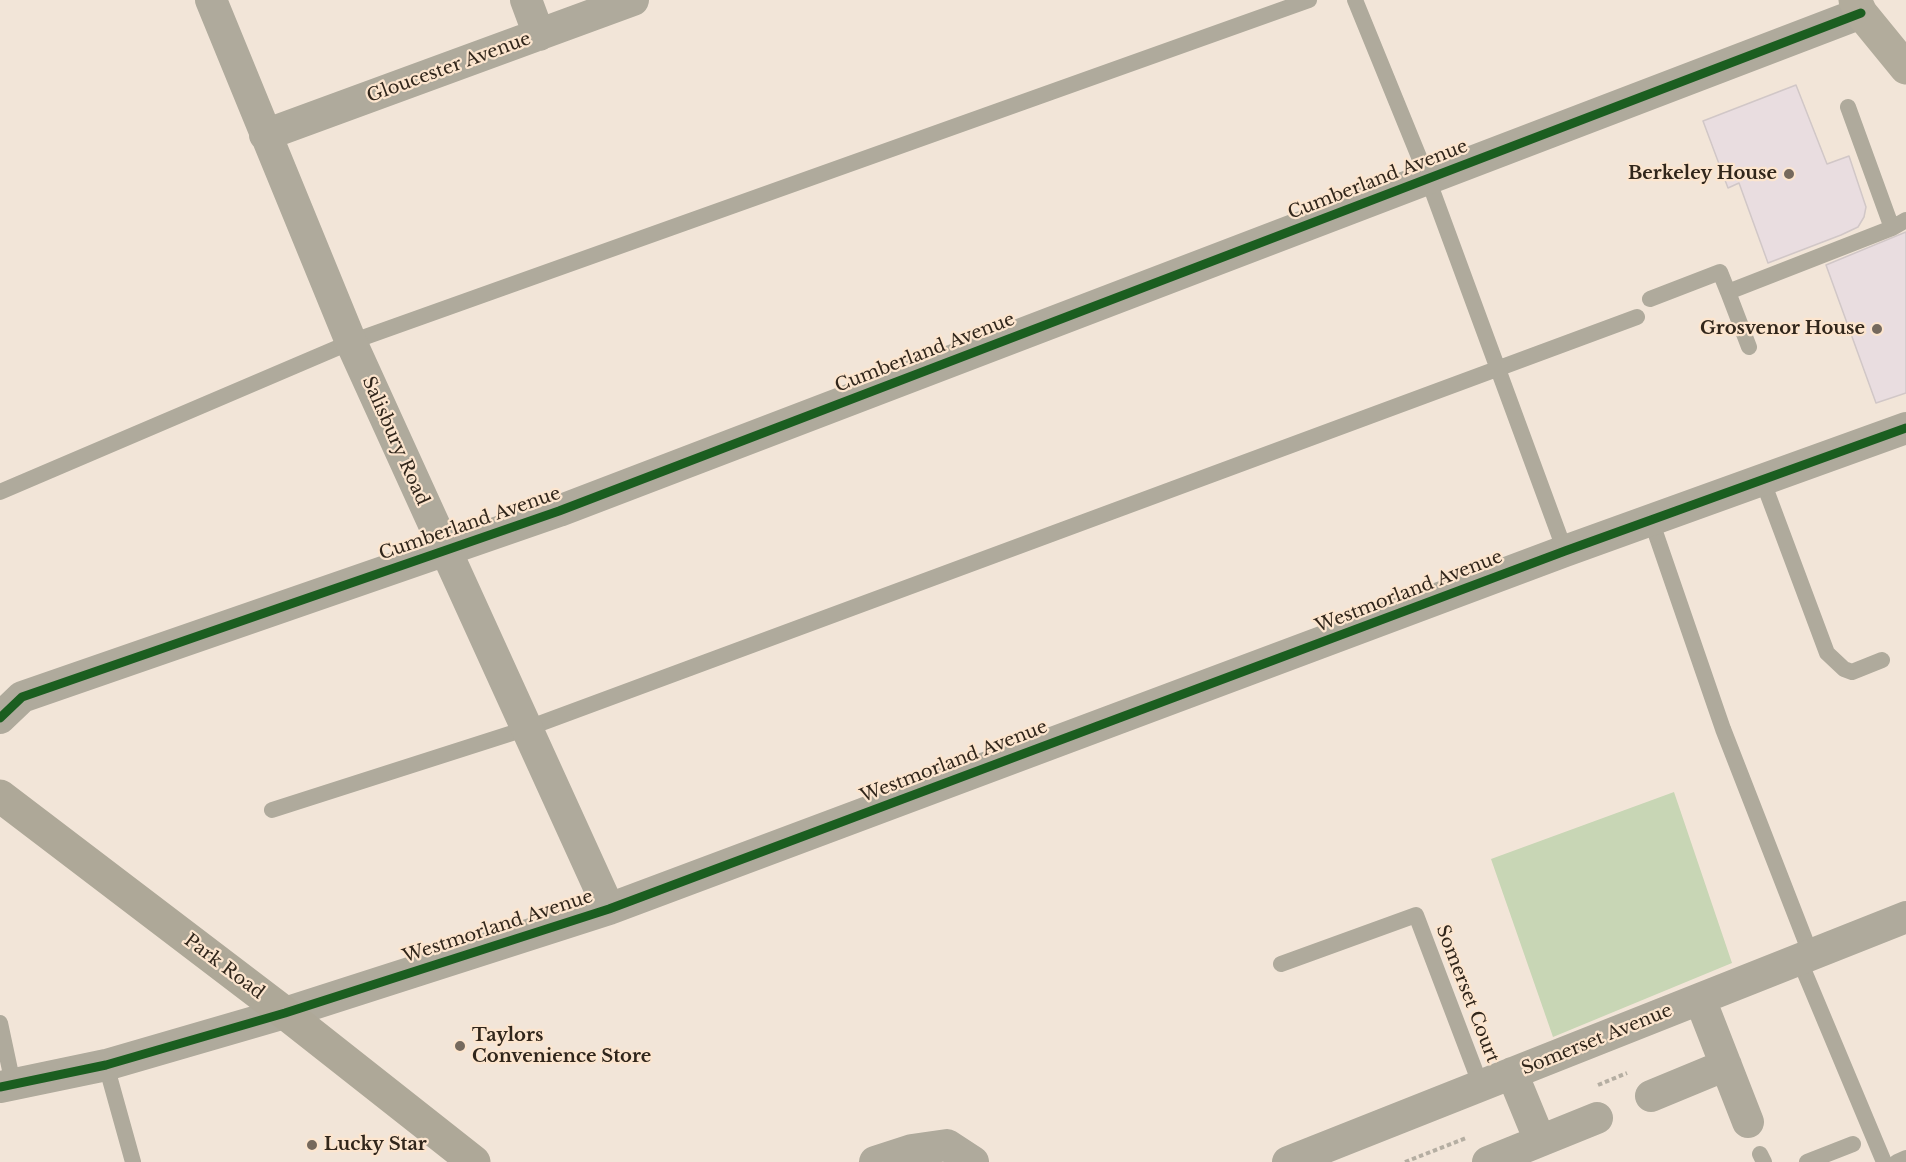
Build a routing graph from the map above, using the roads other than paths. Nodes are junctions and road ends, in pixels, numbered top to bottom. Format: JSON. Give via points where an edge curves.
{"nodes":[{"id":1,"x":211,"y":0,"type":"edge"},
{"id":2,"x":526,"y":0,"type":"edge"},
{"id":3,"x":633,"y":0,"type":"edge"},
{"id":4,"x":1310,"y":0,"type":"edge"},
{"id":5,"x":1356,"y":0,"type":"edge"},
{"id":6,"x":1858,"y":6,"type":"edge"},
{"id":7,"x":539,"y":35,"type":"junction"},
{"id":8,"x":1906,"y":68,"type":"edge"},
{"id":9,"x":1848,"y":107,"type":"dead end"},
{"id":10,"x":265,"y":135,"type":"junction"},
{"id":11,"x":1428,"y":178,"type":"junction"},
{"id":12,"x":1899,"y":224,"type":"edge"},
{"id":13,"x":1728,"y":292,"type":"junction"},
{"id":14,"x":1650,"y":299,"type":"dead end"},
{"id":15,"x":1637,"y":317,"type":"dead end"},
{"id":16,"x":351,"y":342,"type":"junction"},
{"id":17,"x":1749,"y":347,"type":"dead end"},
{"id":18,"x":1498,"y":367,"type":"junction"},
{"id":19,"x":1906,"y":428,"type":"edge"},
{"id":20,"x":1762,"y":478,"type":"junction"},
{"id":21,"x":0,"y":492,"type":"edge"},
{"id":22,"x":1651,"y":520,"type":"junction"},
{"id":23,"x":445,"y":550,"type":"junction"},
{"id":24,"x":1565,"y":551,"type":"junction"},
{"id":25,"x":1882,"y":660,"type":"dead end"},
{"id":26,"x":0,"y":718,"type":"edge"},
{"id":27,"x":528,"y":728,"type":"junction"},
{"id":28,"x":0,"y":796,"type":"edge"},
{"id":29,"x":272,"y":810,"type":"dead end"},
{"id":30,"x":609,"y":909,"type":"junction"},
{"id":31,"x":1906,"y":917,"type":"edge"},
{"id":32,"x":1805,"y":957,"type":"junction"},
{"id":33,"x":1281,"y":964,"type":"dead end"},
{"id":34,"x":1700,"y":999,"type":"junction"},
{"id":35,"x":285,"y":1013,"type":"junction"},
{"id":36,"x":0,"y":1023,"type":"edge"},
{"id":37,"x":106,"y":1065,"type":"junction"},
{"id":38,"x":1726,"y":1065,"type":"junction"},
{"id":39,"x":1512,"y":1073,"type":"junction"},
{"id":40,"x":7,"y":1085,"type":"edge"},
{"id":41,"x":1481,"y":1086,"type":"junction"},
{"id":42,"x":1651,"y":1096,"type":"dead end"},
{"id":43,"x":1597,"y":1118,"type":"dead end"},
{"id":44,"x":1748,"y":1122,"type":"dead end"},
{"id":45,"x":1540,"y":1141,"type":"junction"},
{"id":46,"x":1853,"y":1144,"type":"dead end"},
{"id":47,"x":1320,"y":1156,"type":"edge"},
{"id":48,"x":1906,"y":1158,"type":"edge"},
{"id":49,"x":133,"y":1162,"type":"edge"},
{"id":50,"x":474,"y":1162,"type":"edge"},
{"id":51,"x":875,"y":1162,"type":"edge"},
{"id":52,"x":973,"y":1162,"type":"edge"},
{"id":53,"x":1288,"y":1162,"type":"edge"},
{"id":54,"x":1488,"y":1162,"type":"edge"},
{"id":55,"x":1807,"y":1162,"type":"edge"},
{"id":56,"x":1884,"y":1162,"type":"edge"},
{"id":57,"x":1897,"y":1162,"type":"edge"}],
"edges":[{"from":1,"to":10,"type":"street","name":"Salisbury Road"},
{"from":2,"to":7,"type":"street"},
{"from":3,"to":7,"type":"street","name":"Gloucester Avenue"},
{"from":4,"to":16,"type":"lane"},
{"from":5,"to":11,"type":"lane"},
{"from":6,"to":8,"type":"main road"},
{"from":6,"to":11,"type":"street","name":"Cumberland Avenue"},
{"from":7,"to":10,"type":"street","name":"Gloucester Avenue"},
{"from":9,"to":12,"type":"lane"},
{"from":10,"to":16,"type":"street","name":"Salisbury Road"},
{"from":11,"to":18,"type":"lane"},
{"from":11,"to":23,"type":"street","name":"Cumberland Avenue","via":[[582,502]]},
{"from":12,"to":13,"type":"lane"},
{"from":13,"to":14,"type":"lane","via":[[1720,272]]},
{"from":13,"to":17,"type":"lane"},
{"from":15,"to":18,"type":"lane"},
{"from":16,"to":21,"type":"lane"},
{"from":16,"to":23,"type":"street","name":"Salisbury Road"},
{"from":18,"to":24,"type":"lane"},
{"from":18,"to":27,"type":"lane"},
{"from":19,"to":20,"type":"street","name":"Westmorland Avenue"},
{"from":20,"to":22,"type":"street","name":"Westmorland Avenue"},
{"from":20,"to":25,"type":"lane","via":[[1827,653],[1852,672]]},
{"from":22,"to":24,"type":"street","name":"Westmorland Avenue"},
{"from":22,"to":32,"type":"lane"},
{"from":23,"to":26,"type":"street","name":"Cumberland Avenue","via":[[22,697]]},
{"from":23,"to":27,"type":"street","name":"Salisbury Road"},
{"from":24,"to":30,"type":"street","name":"Westmorland Avenue"},
{"from":27,"to":29,"type":"lane"},
{"from":27,"to":30,"type":"street","name":"Salisbury Road"},
{"from":28,"to":35,"type":"main road","name":"Park Road"},
{"from":30,"to":35,"type":"street","name":"Westmorland Avenue"},
{"from":31,"to":32,"type":"street","name":"Somerset Avenue"},
{"from":32,"to":34,"type":"street","name":"Somerset Avenue"},
{"from":32,"to":56,"type":"lane"},
{"from":33,"to":41,"type":"lane","name":"Somerset Court","via":[[1416,915]]},
{"from":34,"to":38,"type":"street"},
{"from":34,"to":39,"type":"street","name":"Somerset Avenue"},
{"from":35,"to":37,"type":"street","name":"Westmorland Avenue"},
{"from":35,"to":50,"type":"main road","name":"Park Road"},
{"from":36,"to":40,"type":"lane"},
{"from":37,"to":40,"type":"street","name":"Westmorland Avenue"},
{"from":37,"to":49,"type":"lane"},
{"from":38,"to":42,"type":"street"},
{"from":38,"to":44,"type":"street"},
{"from":39,"to":41,"type":"street","name":"Somerset Avenue"},
{"from":39,"to":45,"type":"street"},
{"from":41,"to":47,"type":"street","name":"Somerset Avenue"},
{"from":43,"to":45,"type":"street"},
{"from":45,"to":54,"type":"street"},
{"from":46,"to":55,"type":"lane"},
{"from":47,"to":53,"type":"street","name":"Somerset Avenue"},
{"from":48,"to":57,"type":"lane"},
{"from":51,"to":52,"type":"street","via":[[912,1150],[946,1145]]}]}
